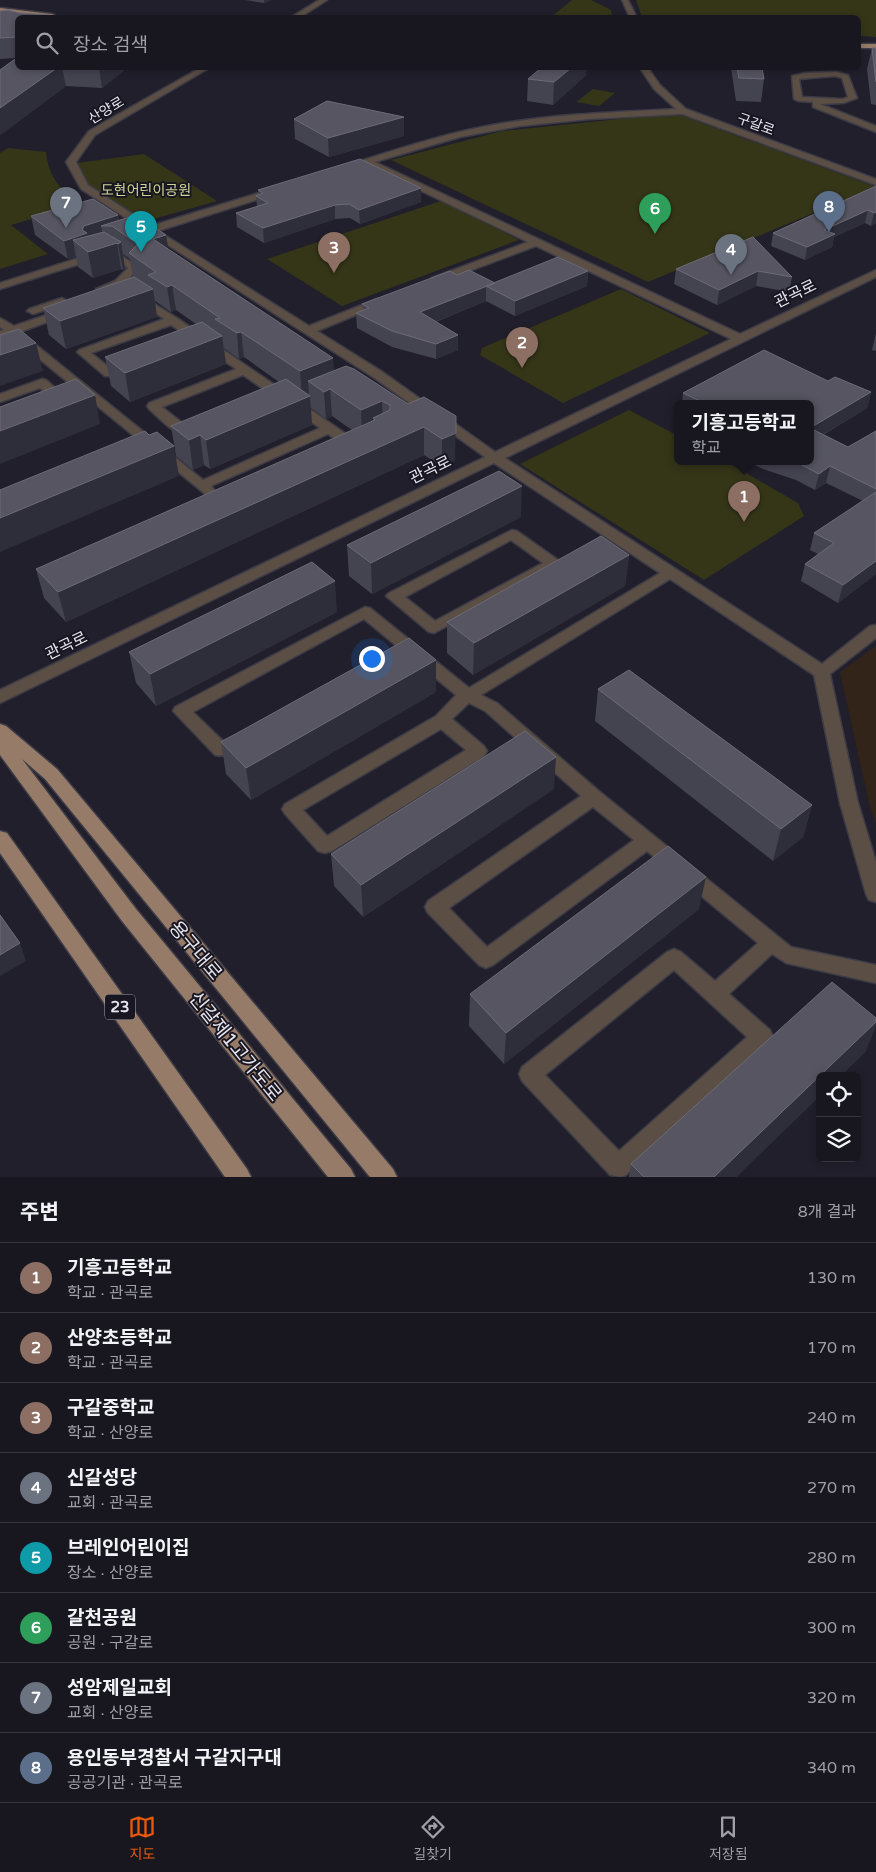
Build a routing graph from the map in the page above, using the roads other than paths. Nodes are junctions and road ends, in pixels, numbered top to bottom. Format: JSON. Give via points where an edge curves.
{"nodes":[{"id":1,"x":324,"y":0,"type":"edge"},
{"id":2,"x":626,"y":0,"type":"edge"},
{"id":3,"x":0,"y":10,"type":"edge"},
{"id":4,"x":44,"y":15,"type":"edge"},
{"id":5,"x":298,"y":15,"type":"edge"},
{"id":6,"x":633,"y":15,"type":"edge"},
{"id":7,"x":0,"y":16,"type":"edge"},
{"id":8,"x":15,"y":16,"type":"edge"},
{"id":9,"x":861,"y":46,"type":"edge"},
{"id":10,"x":876,"y":46,"type":"edge"},
{"id":11,"x":202,"y":70,"type":"edge"},
{"id":12,"x":645,"y":70,"type":"edge"},
{"id":13,"x":818,"y":101,"type":"junction"},
{"id":14,"x":683,"y":111,"type":"junction"},
{"id":15,"x":876,"y":129,"type":"edge"},
{"id":16,"x":368,"y":162,"type":"junction"},
{"id":17,"x":339,"y":170,"type":"edge"},
{"id":18,"x":876,"y":182,"type":"edge"},
{"id":19,"x":282,"y":188,"type":"edge"},
{"id":20,"x":145,"y":231,"type":"junction"},
{"id":21,"x":112,"y":242,"type":"edge"},
{"id":22,"x":537,"y":242,"type":"junction"},
{"id":23,"x":876,"y":273,"type":"edge"},
{"id":24,"x":0,"y":278,"type":"edge"},
{"id":25,"x":119,"y":283,"type":"junction"},
{"id":26,"x":428,"y":283,"type":"edge"},
{"id":27,"x":0,"y":286,"type":"edge"},
{"id":28,"x":130,"y":290,"type":"junction"},
{"id":29,"x":93,"y":291,"type":"edge"},
{"id":30,"x":76,"y":297,"type":"edge"},
{"id":31,"x":391,"y":297,"type":"edge"},
{"id":32,"x":102,"y":300,"type":"edge"},
{"id":33,"x":75,"y":309,"type":"edge"},
{"id":34,"x":33,"y":311,"type":"dead end"},
{"id":35,"x":173,"y":320,"type":"junction"},
{"id":36,"x":0,"y":321,"type":"edge"},
{"id":37,"x":308,"y":331,"type":"junction"},
{"id":38,"x":6,"y":333,"type":"edge"},
{"id":39,"x":200,"y":339,"type":"junction"},
{"id":40,"x":741,"y":340,"type":"junction"},
{"id":41,"x":182,"y":346,"type":"edge"},
{"id":42,"x":136,"y":363,"type":"edge"},
{"id":43,"x":245,"y":370,"type":"junction"},
{"id":44,"x":377,"y":374,"type":"junction"},
{"id":45,"x":359,"y":381,"type":"edge"},
{"id":46,"x":90,"y":394,"type":"junction"},
{"id":47,"x":278,"y":394,"type":"junction"},
{"id":48,"x":0,"y":398,"type":"edge"},
{"id":49,"x":315,"y":399,"type":"edge"},
{"id":50,"x":261,"y":400,"type":"edge"},
{"id":51,"x":66,"y":403,"type":"junction"},
{"id":52,"x":297,"y":406,"type":"junction"},
{"id":53,"x":49,"y":409,"type":"edge"},
{"id":54,"x":202,"y":425,"type":"edge"},
{"id":55,"x":329,"y":429,"type":"junction"},
{"id":56,"x":345,"y":442,"type":"junction"},
{"id":57,"x":150,"y":443,"type":"junction"},
{"id":58,"x":360,"y":445,"type":"edge"},
{"id":59,"x":132,"y":450,"type":"edge"},
{"id":60,"x":494,"y":457,"type":"junction"},
{"id":61,"x":329,"y":458,"type":"edge"},
{"id":62,"x":202,"y":485,"type":"junction"},
{"id":63,"x":184,"y":514,"type":"edge"},
{"id":64,"x":670,"y":573,"type":"junction"},
{"id":65,"x":394,"y":596,"type":"joint"},
{"id":66,"x":876,"y":630,"type":"edge"},
{"id":67,"x":405,"y":644,"type":"junction"},
{"id":68,"x":389,"y":654,"type":"edge"},
{"id":69,"x":822,"y":672,"type":"junction"},
{"id":70,"x":468,"y":696,"type":"junction"},
{"id":71,"x":0,"y":697,"type":"edge"},
{"id":72,"x":442,"y":720,"type":"junction"},
{"id":73,"x":0,"y":730,"type":"edge"},
{"id":74,"x":254,"y":731,"type":"edge"},
{"id":75,"x":0,"y":742,"type":"edge"},
{"id":76,"x":594,"y":797,"type":"junction"},
{"id":77,"x":0,"y":838,"type":"edge"},
{"id":78,"x":647,"y":841,"type":"junction"},
{"id":79,"x":876,"y":894,"type":"edge"},
{"id":80,"x":772,"y":942,"type":"junction"},
{"id":81,"x":876,"y":974,"type":"edge"},
{"id":82,"x":714,"y":994,"type":"junction"},
{"id":83,"x":239,"y":1177,"type":"edge"},
{"id":84,"x":343,"y":1177,"type":"edge"},
{"id":85,"x":385,"y":1177,"type":"edge"}],
"edges":[{"from":1,"to":5,"type":"street"},
{"from":2,"to":6,"type":"street"},
{"from":3,"to":4,"type":"main road"},
{"from":7,"to":8,"type":"main road"},
{"from":9,"to":10,"type":"main road"},
{"from":11,"to":20,"type":"street","name":"산양로","via":[[92,133],[71,162],[84,187]]},
{"from":12,"to":14,"type":"street","name":"구갈로","via":[[657,87]]},
{"from":13,"to":13,"type":"street","via":[[853,98],[845,77],[836,74],[795,78],[798,99]]},
{"from":13,"to":15,"type":"street","via":[[816,105],[827,111]]},
{"from":14,"to":16,"type":"street","via":[[497,127]]},
{"from":14,"to":18,"type":"street","name":"구갈로"},
{"from":16,"to":17,"type":"street"},
{"from":16,"to":22,"type":"street"},
{"from":19,"to":20,"type":"street"},
{"from":20,"to":37,"type":"street"},
{"from":21,"to":24,"type":"street"},
{"from":22,"to":26,"type":"street"},
{"from":22,"to":40,"type":"street"},
{"from":23,"to":40,"type":"street","name":"관곡로"},
{"from":25,"to":27,"type":"street","via":[[134,268],[112,254],[104,253]]},
{"from":25,"to":28,"type":"street"},
{"from":25,"to":29,"type":"street"},
{"from":28,"to":32,"type":"street"},
{"from":28,"to":35,"type":"street"},
{"from":30,"to":34,"type":"street"},
{"from":31,"to":37,"type":"street"},
{"from":33,"to":38,"type":"street"},
{"from":35,"to":39,"type":"street"},
{"from":35,"to":42,"type":"street","via":[[83,352],[109,373]]},
{"from":36,"to":38,"type":"street"},
{"from":37,"to":44,"type":"street"},
{"from":38,"to":46,"type":"street"},
{"from":39,"to":41,"type":"street"},
{"from":39,"to":43,"type":"street"},
{"from":40,"to":60,"type":"street","name":"관곡로"},
{"from":43,"to":47,"type":"street"},
{"from":43,"to":54,"type":"street","via":[[153,406],[185,432]]},
{"from":44,"to":45,"type":"street"},
{"from":44,"to":60,"type":"street"},
{"from":46,"to":51,"type":"street"},
{"from":46,"to":57,"type":"street"},
{"from":47,"to":50,"type":"street"},
{"from":47,"to":52,"type":"street"},
{"from":48,"to":51,"type":"street","via":[[42,383]]},
{"from":49,"to":52,"type":"street"},
{"from":51,"to":53,"type":"street"},
{"from":52,"to":55,"type":"street"},
{"from":55,"to":56,"type":"street"},
{"from":55,"to":62,"type":"street"},
{"from":56,"to":58,"type":"street"},
{"from":56,"to":61,"type":"street","via":[[347,450]]},
{"from":57,"to":59,"type":"street"},
{"from":57,"to":62,"type":"street"},
{"from":60,"to":64,"type":"street"},
{"from":60,"to":71,"type":"street","name":"관곡로"},
{"from":62,"to":63,"type":"street","via":[[212,496]]},
{"from":64,"to":69,"type":"street"},
{"from":64,"to":70,"type":"street"},
{"from":65,"to":65,"type":"street","via":[[434,628],[553,563],[512,534]]},
{"from":66,"to":69,"type":"street"},
{"from":67,"to":68,"type":"street"},
{"from":67,"to":70,"type":"street"},
{"from":67,"to":74,"type":"street","via":[[365,612],[181,711],[221,750]]},
{"from":69,"to":79,"type":"street","via":[[849,803]]},
{"from":70,"to":72,"type":"street"},
{"from":70,"to":76,"type":"street","via":[[491,707]]},
{"from":72,"to":72,"type":"street","via":[[384,755],[291,810],[326,846],[478,751]]},
{"from":73,"to":85,"type":"main road","name":"용구대로","via":[[51,774]]},
{"from":75,"to":84,"type":"main road","name":"신갈제1고가도로","via":[[129,915]]},
{"from":76,"to":78,"type":"street"},
{"from":76,"to":78,"type":"street","via":[[434,907],[486,959]]},
{"from":77,"to":83,"type":"main road","number":"23"},
{"from":78,"to":80,"type":"street"},
{"from":80,"to":81,"type":"street","via":[[786,954]]},
{"from":80,"to":82,"type":"street"},
{"from":82,"to":82,"type":"street","via":[[674,958],[530,1074],[618,1167],[762,1038]]}]}
